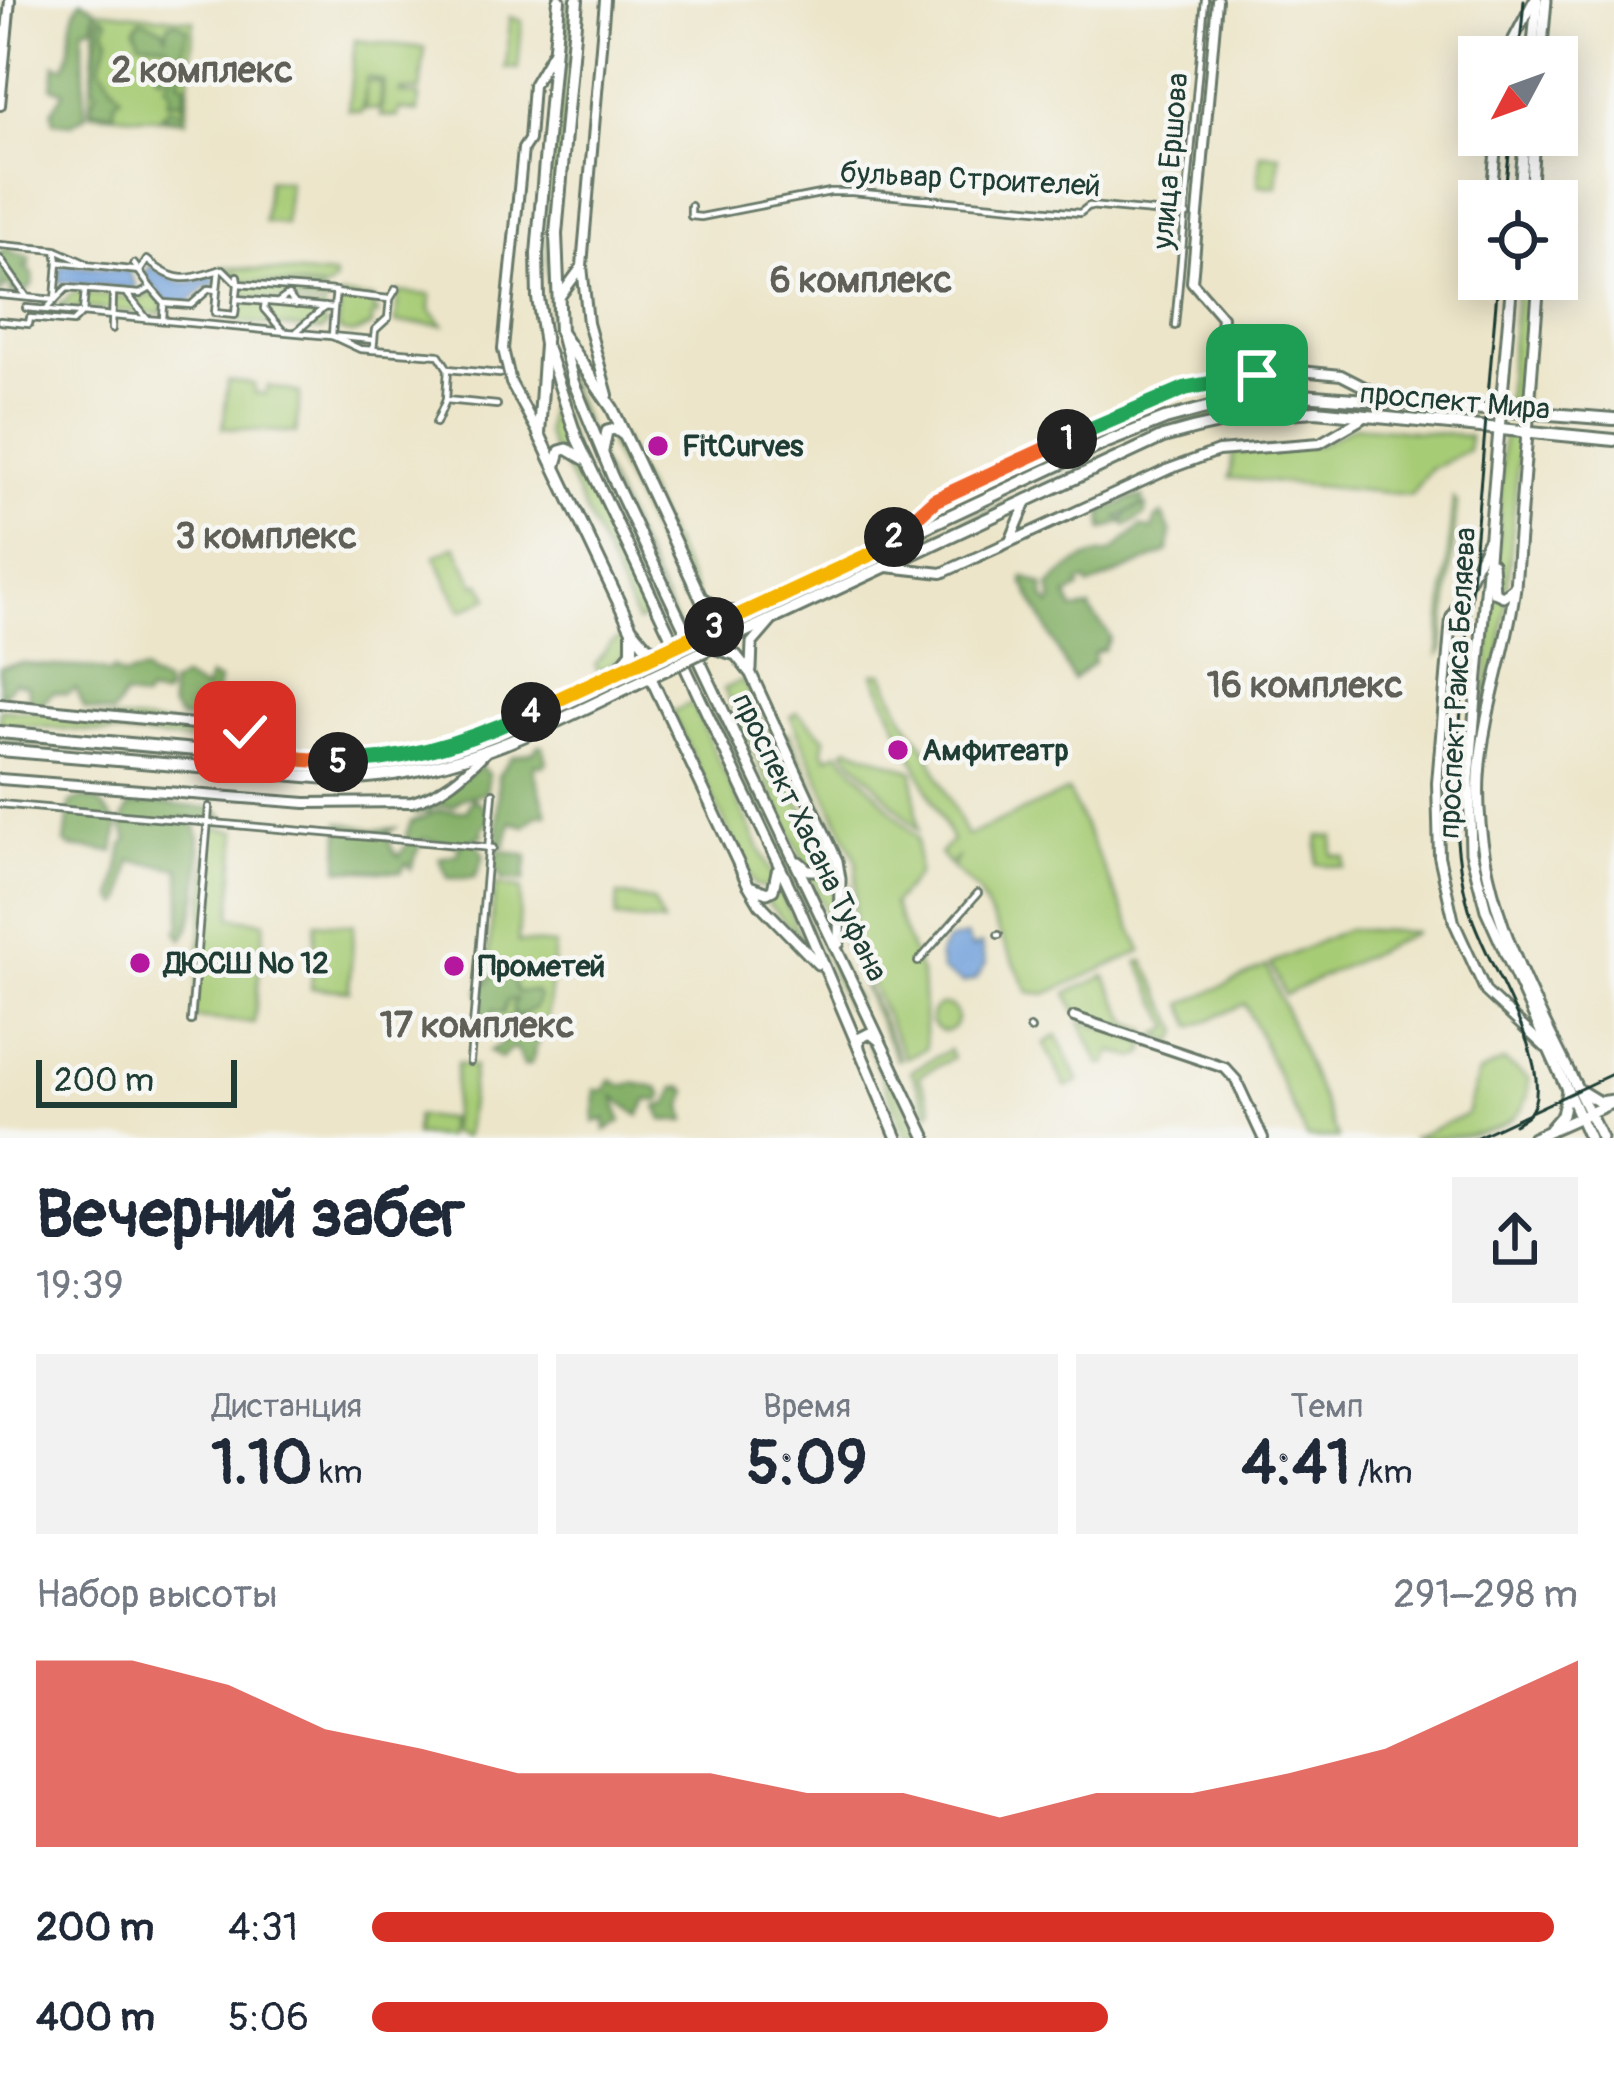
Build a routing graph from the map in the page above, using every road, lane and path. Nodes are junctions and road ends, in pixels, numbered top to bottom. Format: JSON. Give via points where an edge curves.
{"nodes":[{"id":1,"x":10,"y":0,"type":"edge"},
{"id":2,"x":560,"y":0,"type":"edge"},
{"id":3,"x":577,"y":0,"type":"edge"},
{"id":4,"x":605,"y":0,"type":"edge"},
{"id":5,"x":1205,"y":0,"type":"edge"},
{"id":6,"x":1217,"y":0,"type":"edge"},
{"id":7,"x":1536,"y":0,"type":"edge"},
{"id":8,"x":1546,"y":0,"type":"edge"},
{"id":9,"x":1516,"y":36,"type":"edge"},
{"id":10,"x":1533,"y":36,"type":"edge"},
{"id":11,"x":1543,"y":36,"type":"edge"},
{"id":12,"x":556,"y":46,"type":"junction"},
{"id":13,"x":0,"y":105,"type":"edge"},
{"id":14,"x":532,"y":106,"type":"junction"},
{"id":15,"x":549,"y":122,"type":"junction"},
{"id":16,"x":691,"y":206,"type":"dead end"},
{"id":17,"x":1187,"y":215,"type":"junction"},
{"id":18,"x":0,"y":245,"type":"edge"},
{"id":19,"x":58,"y":251,"type":"junction"},
{"id":20,"x":0,"y":259,"type":"edge"},
{"id":21,"x":58,"y":262,"type":"junction"},
{"id":22,"x":134,"y":264,"type":"dead end"},
{"id":23,"x":90,"y":266,"type":"junction"},
{"id":24,"x":582,"y":266,"type":"junction"},
{"id":25,"x":221,"y":268,"type":"junction"},
{"id":26,"x":140,"y":271,"type":"junction"},
{"id":27,"x":337,"y":276,"type":"dead end"},
{"id":28,"x":235,"y":281,"type":"junction"},
{"id":29,"x":151,"y":288,"type":"junction"},
{"id":30,"x":85,"y":290,"type":"junction"},
{"id":31,"x":217,"y":290,"type":"junction"},
{"id":32,"x":396,"y":290,"type":"dead end"},
{"id":33,"x":288,"y":291,"type":"junction"},
{"id":34,"x":113,"y":292,"type":"junction"},
{"id":35,"x":336,"y":292,"type":"junction"},
{"id":36,"x":126,"y":293,"type":"junction"},
{"id":37,"x":0,"y":295,"type":"edge"},
{"id":38,"x":30,"y":297,"type":"junction"},
{"id":39,"x":237,"y":299,"type":"junction"},
{"id":40,"x":390,"y":299,"type":"junction"},
{"id":41,"x":55,"y":300,"type":"junction"},
{"id":42,"x":1510,"y":300,"type":"edge"},
{"id":43,"x":1538,"y":300,"type":"edge"},
{"id":44,"x":557,"y":301,"type":"junction"},
{"id":45,"x":265,"y":302,"type":"junction"},
{"id":46,"x":164,"y":303,"type":"junction"},
{"id":47,"x":277,"y":303,"type":"junction"},
{"id":48,"x":178,"y":304,"type":"junction"},
{"id":49,"x":291,"y":304,"type":"junction"},
{"id":50,"x":191,"y":305,"type":"junction"},
{"id":51,"x":29,"y":308,"type":"junction"},
{"id":52,"x":325,"y":308,"type":"junction"},
{"id":53,"x":334,"y":308,"type":"junction"},
{"id":54,"x":46,"y":309,"type":"junction"},
{"id":55,"x":82,"y":313,"type":"junction"},
{"id":56,"x":215,"y":313,"type":"junction"},
{"id":57,"x":111,"y":315,"type":"junction"},
{"id":58,"x":235,"y":315,"type":"junction"},
{"id":59,"x":30,"y":318,"type":"junction"},
{"id":60,"x":147,"y":319,"type":"junction"},
{"id":61,"x":163,"y":320,"type":"junction"},
{"id":62,"x":0,"y":321,"type":"edge"},
{"id":63,"x":176,"y":321,"type":"junction"},
{"id":64,"x":190,"y":322,"type":"junction"},
{"id":65,"x":201,"y":324,"type":"junction"},
{"id":66,"x":1175,"y":326,"type":"dead end"},
{"id":67,"x":237,"y":327,"type":"junction"},
{"id":68,"x":112,"y":329,"type":"dead end"},
{"id":69,"x":284,"y":331,"type":"junction"},
{"id":70,"x":295,"y":332,"type":"junction"},
{"id":71,"x":560,"y":332,"type":"junction"},
{"id":72,"x":332,"y":336,"type":"junction"},
{"id":73,"x":361,"y":338,"type":"junction"},
{"id":74,"x":374,"y":340,"type":"junction"},
{"id":75,"x":545,"y":344,"type":"junction"},
{"id":76,"x":373,"y":350,"type":"junction"},
{"id":77,"x":359,"y":352,"type":"junction"},
{"id":78,"x":448,"y":369,"type":"junction"},
{"id":79,"x":500,"y":374,"type":"dead end"},
{"id":80,"x":1216,"y":381,"type":"junction"},
{"id":81,"x":1388,"y":399,"type":"junction"},
{"id":82,"x":446,"y":400,"type":"junction"},
{"id":83,"x":497,"y":405,"type":"dead end"},
{"id":84,"x":612,"y":408,"type":"junction"},
{"id":85,"x":1500,"y":409,"type":"junction"},
{"id":86,"x":1529,"y":411,"type":"junction"},
{"id":87,"x":1365,"y":417,"type":"junction"},
{"id":88,"x":1614,"y":419,"type":"edge"},
{"id":89,"x":436,"y":423,"type":"dead end"},
{"id":90,"x":1498,"y":429,"type":"junction"},
{"id":91,"x":1528,"y":432,"type":"junction"},
{"id":92,"x":539,"y":434,"type":"junction"},
{"id":93,"x":626,"y":436,"type":"junction"},
{"id":94,"x":1614,"y":440,"type":"edge"},
{"id":95,"x":603,"y":457,"type":"junction"},
{"id":96,"x":589,"y":464,"type":"junction"},
{"id":97,"x":556,"y":470,"type":"junction"},
{"id":98,"x":1028,"y":500,"type":"junction"},
{"id":99,"x":1010,"y":541,"type":"junction"},
{"id":100,"x":1488,"y":541,"type":"junction"},
{"id":101,"x":873,"y":553,"type":"junction"},
{"id":102,"x":886,"y":567,"type":"junction"},
{"id":103,"x":1515,"y":587,"type":"junction"},
{"id":104,"x":700,"y":596,"type":"junction"},
{"id":105,"x":749,"y":610,"type":"junction"},
{"id":106,"x":774,"y":619,"type":"junction"},
{"id":107,"x":631,"y":628,"type":"junction"},
{"id":108,"x":702,"y":632,"type":"junction"},
{"id":109,"x":710,"y":648,"type":"junction"},
{"id":110,"x":662,"y":651,"type":"junction"},
{"id":111,"x":751,"y":674,"type":"junction"},
{"id":112,"x":608,"y":676,"type":"junction"},
{"id":113,"x":650,"y":676,"type":"junction"},
{"id":114,"x":0,"y":704,"type":"edge"},
{"id":115,"x":0,"y":732,"type":"edge"},
{"id":116,"x":0,"y":750,"type":"edge"},
{"id":117,"x":485,"y":752,"type":"junction"},
{"id":118,"x":299,"y":759,"type":"junction"},
{"id":119,"x":0,"y":779,"type":"edge"},
{"id":120,"x":493,"y":793,"type":"dead end"},
{"id":121,"x":0,"y":804,"type":"edge"},
{"id":122,"x":209,"y":807,"type":"dead end"},
{"id":123,"x":208,"y":823,"type":"junction"},
{"id":124,"x":829,"y":842,"type":"junction"},
{"id":125,"x":490,"y":848,"type":"junction"},
{"id":126,"x":792,"y":855,"type":"junction"},
{"id":127,"x":776,"y":861,"type":"junction"},
{"id":128,"x":748,"y":884,"type":"junction"},
{"id":129,"x":978,"y":893,"type":"dead end"},
{"id":130,"x":838,"y":949,"type":"junction"},
{"id":131,"x":918,"y":962,"type":"dead end"},
{"id":132,"x":821,"y":968,"type":"junction"},
{"id":133,"x":1074,"y":1017,"type":"dead end"},
{"id":134,"x":191,"y":1021,"type":"dead end"},
{"id":135,"x":884,"y":1045,"type":"junction"},
{"id":136,"x":1545,"y":1047,"type":"junction"},
{"id":137,"x":860,"y":1057,"type":"junction"},
{"id":138,"x":470,"y":1062,"type":"dead end"},
{"id":139,"x":1572,"y":1089,"type":"junction"},
{"id":140,"x":1614,"y":1101,"type":"edge"},
{"id":141,"x":1584,"y":1115,"type":"junction"},
{"id":142,"x":1548,"y":1131,"type":"junction"},
{"id":143,"x":897,"y":1138,"type":"edge"},
{"id":144,"x":926,"y":1138,"type":"edge"},
{"id":145,"x":1263,"y":1138,"type":"edge"},
{"id":146,"x":1533,"y":1138,"type":"edge"},
{"id":147,"x":1589,"y":1138,"type":"edge"},
{"id":148,"x":1600,"y":1138,"type":"edge"}],
"edges":[{"from":1,"to":13,"type":"street"},
{"from":2,"to":12,"type":"main road","name":"проспект Хасана Туфана"},
{"from":3,"to":44,"type":"main road","name":"проспект Хасана Туфана"},
{"from":4,"to":24,"type":"street"},
{"from":5,"to":17,"type":"street","name":"улица Ершова"},
{"from":6,"to":80,"type":"street","via":[[1192,282],[1222,317]]},
{"from":7,"to":9,"type":"street"},
{"from":7,"to":10,"type":"main road"},
{"from":8,"to":11,"type":"main road"},
{"from":12,"to":14,"type":"street","via":[[533,85]]},
{"from":12,"to":15,"type":"main road","name":"проспект Хасана Туфана"},
{"from":14,"to":15,"type":"street"},
{"from":14,"to":92,"type":"street","via":[[502,349]]},
{"from":15,"to":75,"type":"main road","name":"проспект Хасана Туфана","via":[[537,254]]},
{"from":16,"to":17,"type":"street","name":"бульвар Строителей","via":[[691,216],[701,217],[852,192]]},
{"from":17,"to":66,"type":"street","name":"улица Ершова"},
{"from":18,"to":19,"type":"street"},
{"from":19,"to":21,"type":"street"},
{"from":19,"to":23,"type":"street"},
{"from":20,"to":38,"type":"street"},
{"from":21,"to":23,"type":"street"},
{"from":21,"to":41,"type":"street"},
{"from":22,"to":26,"type":"street"},
{"from":23,"to":26,"type":"street"},
{"from":24,"to":44,"type":"street"},
{"from":24,"to":84,"type":"street"},
{"from":25,"to":26,"type":"street","via":[[197,280],[166,276],[147,260]]},
{"from":25,"to":28,"type":"street"},
{"from":25,"to":31,"type":"street"},
{"from":26,"to":29,"type":"street"},
{"from":27,"to":35,"type":"street"},
{"from":28,"to":33,"type":"street"},
{"from":28,"to":39,"type":"street"},
{"from":29,"to":36,"type":"street"},
{"from":29,"to":46,"type":"street"},
{"from":30,"to":34,"type":"street"},
{"from":30,"to":41,"type":"street","via":[[67,289]]},
{"from":30,"to":55,"type":"street"},
{"from":31,"to":50,"type":"street"},
{"from":31,"to":56,"type":"street"},
{"from":32,"to":40,"type":"street"},
{"from":33,"to":35,"type":"street"},
{"from":33,"to":47,"type":"street"},
{"from":33,"to":49,"type":"street"},
{"from":34,"to":36,"type":"street"},
{"from":34,"to":57,"type":"street"},
{"from":35,"to":40,"type":"street"},
{"from":35,"to":53,"type":"street"},
{"from":36,"to":60,"type":"street"},
{"from":37,"to":38,"type":"street"},
{"from":38,"to":41,"type":"street"},
{"from":38,"to":51,"type":"street"},
{"from":39,"to":45,"type":"street"},
{"from":39,"to":58,"type":"street"},
{"from":40,"to":74,"type":"street"},
{"from":41,"to":54,"type":"street"},
{"from":42,"to":85,"type":"main road","name":"проспект Раиса Беляева"},
{"from":43,"to":86,"type":"main road","name":"проспект Раиса Беляева"},
{"from":44,"to":71,"type":"main road","name":"проспект Хасана Туфана"},
{"from":45,"to":47,"type":"street"},
{"from":45,"to":69,"type":"street"},
{"from":46,"to":48,"type":"street"},
{"from":46,"to":61,"type":"street"},
{"from":47,"to":49,"type":"street"},
{"from":48,"to":50,"type":"street"},
{"from":48,"to":63,"type":"street"},
{"from":49,"to":52,"type":"street"},
{"from":50,"to":64,"type":"street"},
{"from":51,"to":54,"type":"street"},
{"from":51,"to":59,"type":"street"},
{"from":52,"to":53,"type":"street"},
{"from":52,"to":70,"type":"street"},
{"from":53,"to":72,"type":"street"},
{"from":54,"to":55,"type":"street"},
{"from":55,"to":57,"type":"street"},
{"from":55,"to":59,"type":"street","via":[[73,322]]},
{"from":56,"to":58,"type":"street"},
{"from":56,"to":65,"type":"street"},
{"from":57,"to":60,"type":"street"},
{"from":57,"to":68,"type":"street"},
{"from":58,"to":67,"type":"street"},
{"from":59,"to":62,"type":"street"},
{"from":60,"to":61,"type":"street"},
{"from":61,"to":63,"type":"street"},
{"from":63,"to":64,"type":"street"},
{"from":64,"to":65,"type":"street"},
{"from":65,"to":67,"type":"street"},
{"from":67,"to":69,"type":"street"},
{"from":69,"to":70,"type":"street"},
{"from":70,"to":72,"type":"street"},
{"from":71,"to":84,"type":"main road"},
{"from":71,"to":95,"type":"main road","name":"проспект Хасана Туфана"},
{"from":72,"to":73,"type":"street"},
{"from":72,"to":77,"type":"street"},
{"from":73,"to":74,"type":"street"},
{"from":73,"to":77,"type":"street"},
{"from":74,"to":76,"type":"street"},
{"from":75,"to":92,"type":"main road"},
{"from":75,"to":96,"type":"main road","name":"проспект Хасана Туфана"},
{"from":76,"to":77,"type":"street"},
{"from":76,"to":78,"type":"street","via":[[439,356]]},
{"from":78,"to":79,"type":"street"},
{"from":78,"to":82,"type":"street"},
{"from":80,"to":81,"type":"street","via":[[1332,373]]},
{"from":80,"to":101,"type":"street","via":[[1129,411],[935,500]]},
{"from":81,"to":85,"type":"main road","name":"проспект Мира"},
{"from":81,"to":101,"type":"main road","name":"проспект Мира","via":[[1288,394],[1165,419]]},
{"from":82,"to":83,"type":"street"},
{"from":82,"to":89,"type":"street"},
{"from":84,"to":93,"type":"main road"},
{"from":85,"to":86,"type":"main road","name":"проспект Мира"},
{"from":85,"to":90,"type":"main road","name":"проспект Раиса Беляева"},
{"from":86,"to":88,"type":"main road","name":"проспект Мира"},
{"from":86,"to":91,"type":"main road","name":"проспект Раиса Беляева"},
{"from":87,"to":90,"type":"main road","name":"проспект Мира"},
{"from":87,"to":98,"type":"main road","name":"проспект Мира","via":[[1277,412],[1192,428]]},
{"from":87,"to":99,"type":"street","via":[[1320,443],[1202,457]]},
{"from":90,"to":91,"type":"main road","name":"проспект Мира"},
{"from":90,"to":100,"type":"main road","name":"проспект Раиса Беляева"},
{"from":91,"to":94,"type":"main road","name":"проспект Мира"},
{"from":91,"to":103,"type":"main road","name":"проспект Раиса Беляева"},
{"from":92,"to":97,"type":"main road"},
{"from":93,"to":95,"type":"main road","via":[[607,431]]},
{"from":93,"to":104,"type":"main road"},
{"from":95,"to":126,"type":"main road","name":"проспект Хасана Туфана"},
{"from":96,"to":97,"type":"main road","via":[[567,449],[556,457]]},
{"from":96,"to":127,"type":"main road","name":"проспект Хасана Туфана"},
{"from":97,"to":107,"type":"main road"},
{"from":98,"to":99,"type":"street"},
{"from":98,"to":102,"type":"main road","name":"проспект Мира"},
{"from":99,"to":102,"type":"street","via":[[942,573]]},
{"from":100,"to":103,"type":"main road","via":[[1494,592]]},
{"from":100,"to":136,"type":"main road","name":"проспект Раиса Беляева","via":[[1471,852],[1499,944]]},
{"from":100,"to":136,"type":"street","via":[[1450,618],[1439,856],[1454,922],[1486,992]]},
{"from":101,"to":105,"type":"main road","name":"проспект Мира"},
{"from":102,"to":106,"type":"main road","name":"проспект Мира"},
{"from":103,"to":139,"type":"main road","name":"проспект Раиса Беляева","via":[[1485,722],[1482,853],[1508,941]]},
{"from":104,"to":105,"type":"main road","via":[[722,612]]},
{"from":104,"to":108,"type":"main road"},
{"from":105,"to":108,"type":"main road","name":"проспект Мира"},
{"from":106,"to":109,"type":"main road","name":"проспект Мира"},
{"from":106,"to":111,"type":"main road","via":[[752,643]]},
{"from":107,"to":110,"type":"main road"},
{"from":107,"to":112,"type":"main road","via":[[631,656]]},
{"from":108,"to":110,"type":"main road","name":"проспект Мира","bridge":true},
{"from":109,"to":111,"type":"main road","via":[[730,651]]},
{"from":109,"to":113,"type":"main road","name":"проспект Мира","bridge":true},
{"from":110,"to":112,"type":"main road","name":"проспект Мира"},
{"from":111,"to":124,"type":"main road"},
{"from":112,"to":118,"type":"main road","name":"проспект Мира","via":[[443,748],[376,760]]},
{"from":113,"to":117,"type":"main road","name":"проспект Мира"},
{"from":113,"to":128,"type":"main road"},
{"from":114,"to":118,"type":"street","via":[[232,728]]},
{"from":115,"to":118,"type":"main road","name":"проспект Мира"},
{"from":116,"to":117,"type":"main road","name":"проспект Мира","via":[[340,779],[381,778]]},
{"from":117,"to":119,"type":"street","via":[[461,777],[412,802],[306,803]]},
{"from":120,"to":125,"type":"street"},
{"from":121,"to":123,"type":"street"},
{"from":122,"to":123,"type":"street"},
{"from":123,"to":125,"type":"street"},
{"from":123,"to":134,"type":"street"},
{"from":124,"to":126,"type":"main road","via":[[820,870]]},
{"from":124,"to":130,"type":"main road","via":[[840,880]]},
{"from":125,"to":138,"type":"street"},
{"from":126,"to":130,"type":"main road","name":"проспект Хасана Туфана"},
{"from":127,"to":128,"type":"main road","via":[[773,890]]},
{"from":127,"to":132,"type":"main road","name":"проспект Хасана Туфана"},
{"from":128,"to":132,"type":"main road"},
{"from":129,"to":131,"type":"street"},
{"from":130,"to":135,"type":"main road","name":"проспект Хасана Туфана"},
{"from":132,"to":137,"type":"main road","name":"проспект Хасана Туфана"},
{"from":133,"to":145,"type":"street","via":[[1226,1068]]},
{"from":135,"to":137,"type":"main road","via":[[864,1034]]},
{"from":135,"to":144,"type":"main road","name":"проспект Хасана Туфана"},
{"from":136,"to":139,"type":"main road","name":"проспект Раиса Беляева"},
{"from":137,"to":143,"type":"main road","name":"проспект Хасана Туфана"},
{"from":139,"to":140,"type":"main road"},
{"from":139,"to":141,"type":"main road","name":"проспект Раиса Беляева"},
{"from":139,"to":142,"type":"main road"},
{"from":140,"to":141,"type":"main road"},
{"from":141,"to":142,"type":"main road"},
{"from":141,"to":147,"type":"main road","name":"проспект Раиса Беляева"},
{"from":141,"to":148,"type":"main road","name":"проспект Раиса Беляева"},
{"from":142,"to":146,"type":"main road"}]}
